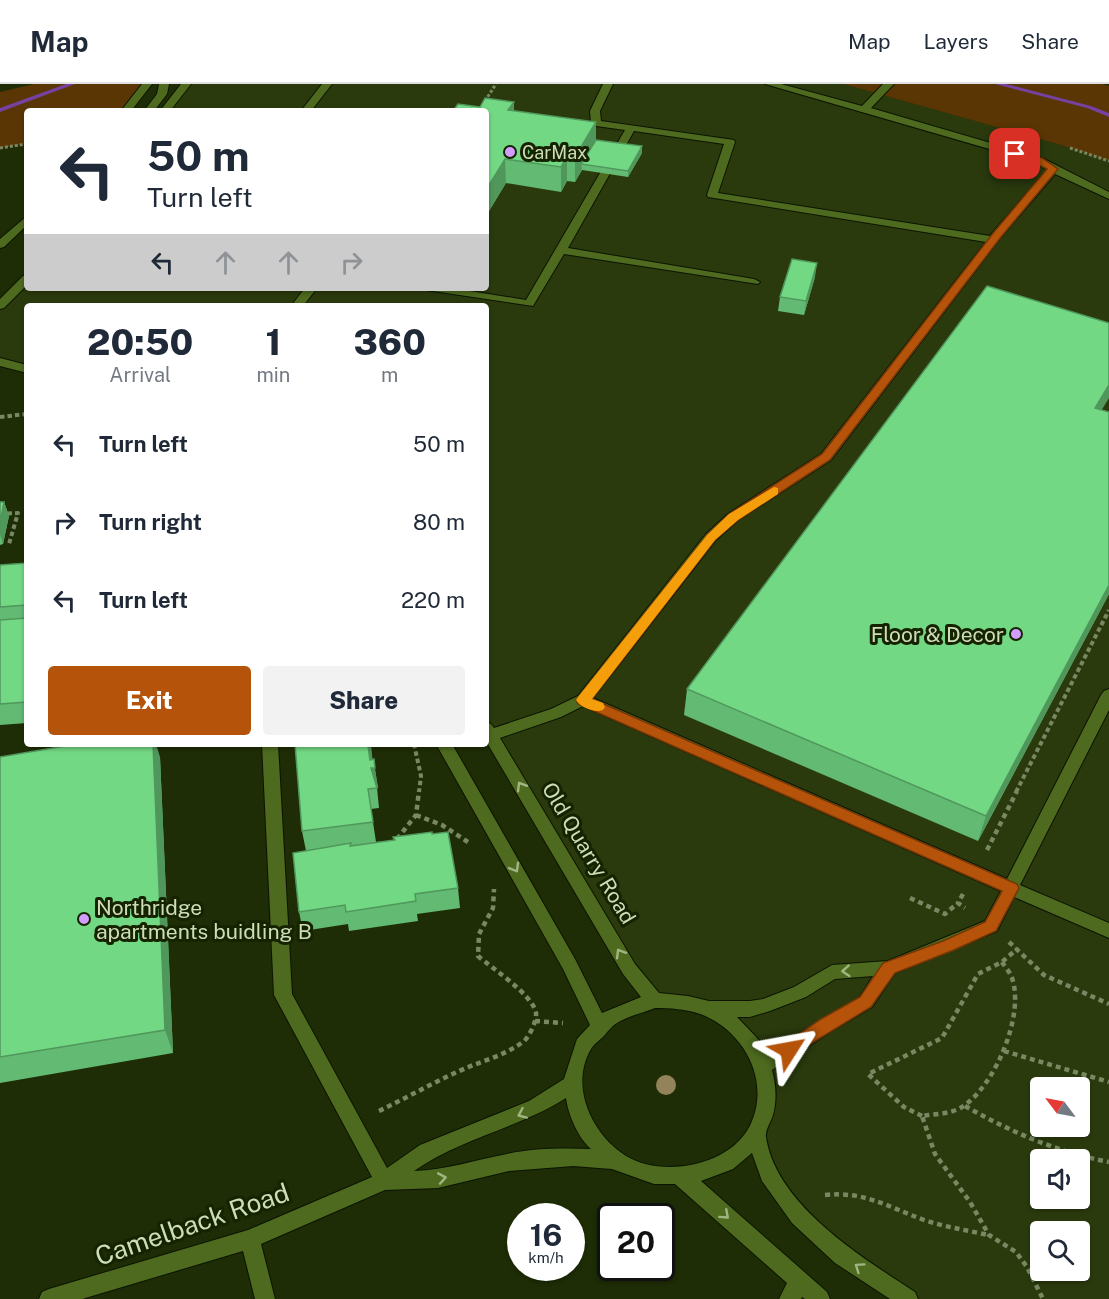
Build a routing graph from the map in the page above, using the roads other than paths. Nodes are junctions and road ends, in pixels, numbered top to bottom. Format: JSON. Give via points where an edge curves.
{"nodes":[{"id":1,"x":164,"y":84,"type":"edge"},
{"id":2,"x":186,"y":84,"type":"edge"},
{"id":3,"x":327,"y":84,"type":"edge"},
{"id":4,"x":608,"y":84,"type":"edge"},
{"id":5,"x":770,"y":84,"type":"edge"},
{"id":6,"x":889,"y":84,"type":"edge"},
{"id":7,"x":144,"y":88,"type":"edge"},
{"id":8,"x":128,"y":108,"type":"edge"},
{"id":9,"x":151,"y":108,"type":"edge"},
{"id":10,"x":167,"y":108,"type":"edge"},
{"id":11,"x":308,"y":108,"type":"edge"},
{"id":12,"x":864,"y":109,"type":"junction"},
{"id":13,"x":631,"y":128,"type":"junction"},
{"id":14,"x":1053,"y":169,"type":"junction"},
{"id":15,"x":1109,"y":196,"type":"edge"},
{"id":16,"x":24,"y":222,"type":"edge"},
{"id":17,"x":993,"y":240,"type":"junction"},
{"id":18,"x":0,"y":245,"type":"edge"},
{"id":19,"x":561,"y":250,"type":"junction"},
{"id":20,"x":24,"y":281,"type":"edge"},
{"id":21,"x":754,"y":282,"type":"dead end"},
{"id":22,"x":309,"y":291,"type":"edge"},
{"id":23,"x":449,"y":291,"type":"edge"},
{"id":24,"x":299,"y":303,"type":"edge"},
{"id":25,"x":0,"y":306,"type":"edge"},
{"id":26,"x":0,"y":362,"type":"edge"},
{"id":27,"x":24,"y":368,"type":"edge"},
{"id":28,"x":1109,"y":695,"type":"edge"},
{"id":29,"x":583,"y":700,"type":"junction"},
{"id":30,"x":489,"y":731,"type":"edge"},
{"id":31,"x":489,"y":733,"type":"edge"},
{"id":32,"x":270,"y":747,"type":"edge"},
{"id":33,"x":446,"y":747,"type":"edge"},
{"id":34,"x":1012,"y":888,"type":"junction"},
{"id":35,"x":1109,"y":931,"type":"edge"},
{"id":36,"x":889,"y":968,"type":"junction"},
{"id":37,"x":654,"y":1000,"type":"junction"},
{"id":38,"x":709,"y":1009,"type":"junction"},
{"id":39,"x":599,"y":1025,"type":"junction"},
{"id":40,"x":763,"y":1066,"type":"junction"},
{"id":41,"x":572,"y":1084,"type":"junction"},
{"id":42,"x":756,"y":1134,"type":"junction"},
{"id":43,"x":616,"y":1160,"type":"junction"},
{"id":44,"x":682,"y":1177,"type":"junction"},
{"id":45,"x":384,"y":1181,"type":"junction"},
{"id":46,"x":250,"y":1239,"type":"junction"},
{"id":47,"x":794,"y":1291,"type":"edge"},
{"id":48,"x":49,"y":1299,"type":"edge"},
{"id":49,"x":265,"y":1299,"type":"edge"},
{"id":50,"x":820,"y":1299,"type":"edge"},
{"id":51,"x":908,"y":1299,"type":"edge"}],
"edges":[{"from":1,"to":9,"type":"street"},
{"from":2,"to":10,"type":"street"},
{"from":3,"to":11,"type":"street"},
{"from":4,"to":13,"type":"street","via":[[595,111],[596,123]]},
{"from":5,"to":12,"type":"street"},
{"from":6,"to":12,"type":"street"},
{"from":7,"to":8,"type":"street"},
{"from":12,"to":14,"type":"street","via":[[1038,160]]},
{"from":13,"to":17,"type":"street","via":[[730,142],[712,195]]},
{"from":13,"to":19,"type":"street"},
{"from":14,"to":15,"type":"street"},
{"from":14,"to":17,"type":"street"},
{"from":16,"to":18,"type":"street"},
{"from":17,"to":29,"type":"street","via":[[826,457],[733,517],[711,537]]},
{"from":19,"to":21,"type":"street"},
{"from":19,"to":23,"type":"street","via":[[529,304]]},
{"from":20,"to":25,"type":"street"},
{"from":22,"to":24,"type":"street"},
{"from":26,"to":27,"type":"street"},
{"from":28,"to":34,"type":"street"},
{"from":29,"to":30,"type":"street","via":[[556,713]]},
{"from":29,"to":34,"type":"street"},
{"from":37,"to":31,"type":"street","name":"Old Quarry Road","one_way":true,"via":[[629,969]]},
{"from":32,"to":45,"type":"street","via":[[283,995]]},
{"from":33,"to":39,"type":"street","one_way":true,"via":[[569,964]]},
{"from":34,"to":35,"type":"street"},
{"from":34,"to":36,"type":"street","via":[[991,926]]},
{"from":36,"to":38,"type":"street","one_way":true,"via":[[832,972],[800,992],[764,1006]]},
{"from":36,"to":40,"type":"street","via":[[866,1002]]},
{"from":37,"to":38,"type":"street","via":[[681,1001]]},
{"from":37,"to":39,"type":"street","via":[[632,1005]]},
{"from":38,"to":40,"type":"street","via":[[745,1035]]},
{"from":39,"to":41,"type":"street","via":[[575,1062]]},
{"from":40,"to":42,"type":"street","via":[[766,1108]]},
{"from":41,"to":43,"type":"street","via":[[577,1113],[591,1138]]},
{"from":41,"to":45,"type":"street","name":"Camelback Road","one_way":true,"via":[[536,1107],[427,1151]]},
{"from":42,"to":44,"type":"street","via":[[737,1155],[712,1170]]},
{"from":51,"to":42,"type":"street","one_way":true,"via":[[842,1256],[800,1216],[769,1175]]},
{"from":43,"to":44,"type":"street","via":[[650,1174]]},
{"from":45,"to":43,"type":"street","name":"Camelback Road","one_way":true,"via":[[438,1179],[509,1162]]},
{"from":44,"to":47,"type":"street","one_way":true},
{"from":45,"to":46,"type":"street","name":"Camelback Road"},
{"from":46,"to":48,"type":"street","name":"Camelback Road"},
{"from":46,"to":49,"type":"street"},
{"from":47,"to":50,"type":"street"}]}
